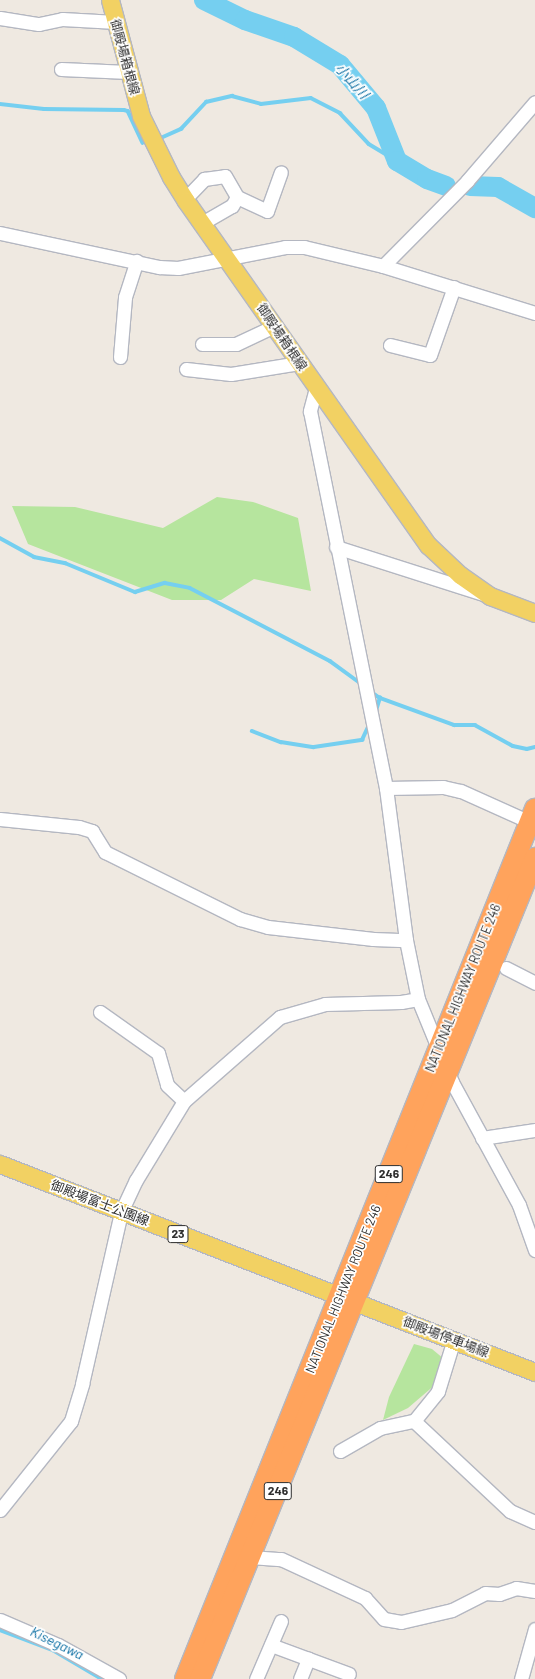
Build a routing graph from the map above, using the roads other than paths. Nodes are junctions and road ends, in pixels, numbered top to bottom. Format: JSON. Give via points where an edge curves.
{"nodes":[{"id":1,"x":110,"y":0,"type":"edge"},
{"id":2,"x":0,"y":18,"type":"edge"},
{"id":3,"x":116,"y":22,"type":"junction"},
{"id":4,"x":61,"y":69,"type":"dead end"},
{"id":5,"x":128,"y":72,"type":"junction"},
{"id":6,"x":535,"y":102,"type":"edge"},
{"id":7,"x":281,"y":172,"type":"dead end"},
{"id":8,"x":237,"y":197,"type":"junction"},
{"id":9,"x":185,"y":199,"type":"junction"},
{"id":10,"x":202,"y":223,"type":"junction"},
{"id":11,"x":0,"y":232,"type":"edge"},
{"id":12,"x":228,"y":259,"type":"junction"},
{"id":13,"x":137,"y":261,"type":"junction"},
{"id":14,"x":383,"y":266,"type":"junction"},
{"id":15,"x":454,"y":287,"type":"junction"},
{"id":16,"x":535,"y":313,"type":"edge"},
{"id":17,"x":274,"y":326,"type":"junction"},
{"id":18,"x":202,"y":344,"type":"dead end"},
{"id":19,"x":390,"y":345,"type":"dead end"},
{"id":20,"x":120,"y":357,"type":"dead end"},
{"id":21,"x":299,"y":363,"type":"junction"},
{"id":22,"x":186,"y":369,"type":"dead end"},
{"id":23,"x":316,"y":388,"type":"junction"},
{"id":24,"x":336,"y":547,"type":"junction"},
{"id":25,"x":490,"y":596,"type":"junction"},
{"id":26,"x":535,"y":613,"type":"edge"},
{"id":27,"x":386,"y":788,"type":"junction"},
{"id":28,"x":532,"y":816,"type":"edge"},
{"id":29,"x":0,"y":819,"type":"edge"},
{"id":30,"x":535,"y":858,"type":"edge"},
{"id":31,"x":407,"y":946,"type":"junction"},
{"id":32,"x":506,"y":968,"type":"dead end"},
{"id":33,"x":535,"y":983,"type":"edge"},
{"id":34,"x":418,"y":999,"type":"junction"},
{"id":35,"x":100,"y":1012,"type":"dead end"},
{"id":36,"x":438,"y":1051,"type":"junction"},
{"id":37,"x":447,"y":1071,"type":"junction"},
{"id":38,"x":184,"y":1101,"type":"junction"},
{"id":39,"x":535,"y":1130,"type":"edge"},
{"id":40,"x":482,"y":1138,"type":"junction"},
{"id":41,"x":0,"y":1164,"type":"edge"},
{"id":42,"x":122,"y":1212,"type":"junction"},
{"id":43,"x":535,"y":1250,"type":"edge"},
{"id":44,"x":348,"y":1299,"type":"junction"},
{"id":45,"x":454,"y":1339,"type":"junction"},
{"id":46,"x":535,"y":1372,"type":"edge"},
{"id":47,"x":414,"y":1421,"type":"junction"},
{"id":48,"x":340,"y":1452,"type":"dead end"},
{"id":49,"x":0,"y":1510,"type":"edge"},
{"id":50,"x":535,"y":1522,"type":"edge"},
{"id":51,"x":250,"y":1557,"type":"junction"},
{"id":52,"x":535,"y":1591,"type":"edge"},
{"id":53,"x":0,"y":1620,"type":"edge"},
{"id":54,"x":281,"y":1621,"type":"dead end"},
{"id":55,"x":535,"y":1633,"type":"edge"},
{"id":56,"x":270,"y":1645,"type":"junction"},
{"id":57,"x":308,"y":1659,"type":"junction"},
{"id":58,"x":344,"y":1675,"type":"edge"},
{"id":59,"x":119,"y":1679,"type":"edge"},
{"id":60,"x":185,"y":1679,"type":"edge"},
{"id":61,"x":200,"y":1679,"type":"edge"},
{"id":62,"x":256,"y":1679,"type":"edge"},
{"id":63,"x":300,"y":1679,"type":"edge"},
{"id":64,"x":521,"y":1679,"type":"edge"}],
"edges":[{"from":1,"to":3,"type":"main road","name":"御殿場箱根線"},
{"from":2,"to":3,"type":"street","via":[[39,24],[62,19]]},
{"from":3,"to":5,"type":"main road","name":"御殿場箱根線"},
{"from":4,"to":5,"type":"street"},
{"from":5,"to":9,"type":"main road","name":"御殿場箱根線","via":[[148,131]]},
{"from":6,"to":14,"type":"street","via":[[467,181]]},
{"from":7,"to":8,"type":"street","via":[[267,212]]},
{"from":8,"to":9,"type":"street","via":[[226,176],[204,179]]},
{"from":8,"to":10,"type":"street","via":[[232,206]]},
{"from":9,"to":10,"type":"main road","name":"御殿場箱根線"},
{"from":10,"to":12,"type":"main road","name":"御殿場箱根線"},
{"from":11,"to":13,"type":"street"},
{"from":12,"to":13,"type":"street","via":[[178,268]]},
{"from":12,"to":14,"type":"street","via":[[285,246],[304,247]]},
{"from":12,"to":17,"type":"main road","name":"御殿場箱根線"},
{"from":13,"to":20,"type":"street","via":[[125,297]]},
{"from":14,"to":15,"type":"street"},
{"from":15,"to":16,"type":"street"},
{"from":15,"to":19,"type":"street","via":[[430,355]]},
{"from":17,"to":18,"type":"street","via":[[236,344]]},
{"from":17,"to":21,"type":"main road","name":"御殿場箱根線"},
{"from":21,"to":22,"type":"street","via":[[231,374]]},
{"from":21,"to":23,"type":"main road","name":"御殿場箱根線"},
{"from":23,"to":24,"type":"street","via":[[310,411]]},
{"from":23,"to":25,"type":"main road","name":"御殿場箱根線","via":[[428,545],[460,575]]},
{"from":24,"to":25,"type":"street"},
{"from":24,"to":27,"type":"street"},
{"from":25,"to":26,"type":"main road","name":"御殿場箱根線"},
{"from":27,"to":28,"type":"street","via":[[443,787]]},
{"from":27,"to":31,"type":"street"},
{"from":28,"to":36,"type":"highway","name":"NATIONAL HIGHWAY ROUTE 246","number":"246"},
{"from":29,"to":31,"type":"street","via":[[79,827],[92,832],[105,852],[240,919],[268,927],[373,939]]},
{"from":30,"to":37,"type":"highway","name":"NATIONAL HIGHWAY ROUTE 246","number":"246"},
{"from":31,"to":34,"type":"street"},
{"from":32,"to":33,"type":"street"},
{"from":34,"to":36,"type":"street"},
{"from":34,"to":38,"type":"street","via":[[401,1002],[325,1004],[280,1018]]},
{"from":35,"to":38,"type":"street","via":[[158,1053],[167,1085]]},
{"from":36,"to":37,"type":"street"},
{"from":36,"to":44,"type":"highway","name":"NATIONAL HIGHWAY ROUTE 246","number":"246"},
{"from":37,"to":40,"type":"street"},
{"from":37,"to":44,"type":"highway","name":"NATIONAL HIGHWAY ROUTE 246","number":"246"},
{"from":38,"to":42,"type":"street","via":[[136,1180]]},
{"from":39,"to":40,"type":"street"},
{"from":40,"to":43,"type":"street","via":[[520,1206]]},
{"from":41,"to":42,"type":"main road","name":"御殿場富士公園線","number":"23"},
{"from":42,"to":44,"type":"main road","name":"御殿場富士公園線","number":"23"},
{"from":42,"to":49,"type":"street","via":[[71,1421]]},
{"from":44,"to":45,"type":"main road","name":"御殿場停車場線"},
{"from":44,"to":51,"type":"highway","name":"NATIONAL HIGHWAY ROUTE 246","number":"246"},
{"from":44,"to":60,"type":"highway","name":"NATIONAL HIGHWAY ROUTE 246","number":"246"},
{"from":45,"to":46,"type":"main road","name":"御殿場停車場線"},
{"from":45,"to":47,"type":"street","via":[[438,1392]]},
{"from":47,"to":48,"type":"street","via":[[380,1428]]},
{"from":47,"to":50,"type":"street","via":[[510,1511]]},
{"from":51,"to":52,"type":"street","via":[[282,1559],[365,1598],[384,1619],[401,1622],[452,1610],[485,1593],[499,1594],[516,1588]]},
{"from":51,"to":61,"type":"highway","name":"NATIONAL HIGHWAY ROUTE 246","number":"246"},
{"from":53,"to":59,"type":"street","via":[[58,1645]]},
{"from":54,"to":56,"type":"street"},
{"from":55,"to":64,"type":"street"},
{"from":56,"to":57,"type":"street"},
{"from":56,"to":62,"type":"street"},
{"from":57,"to":58,"type":"street"},
{"from":57,"to":63,"type":"street"}]}
